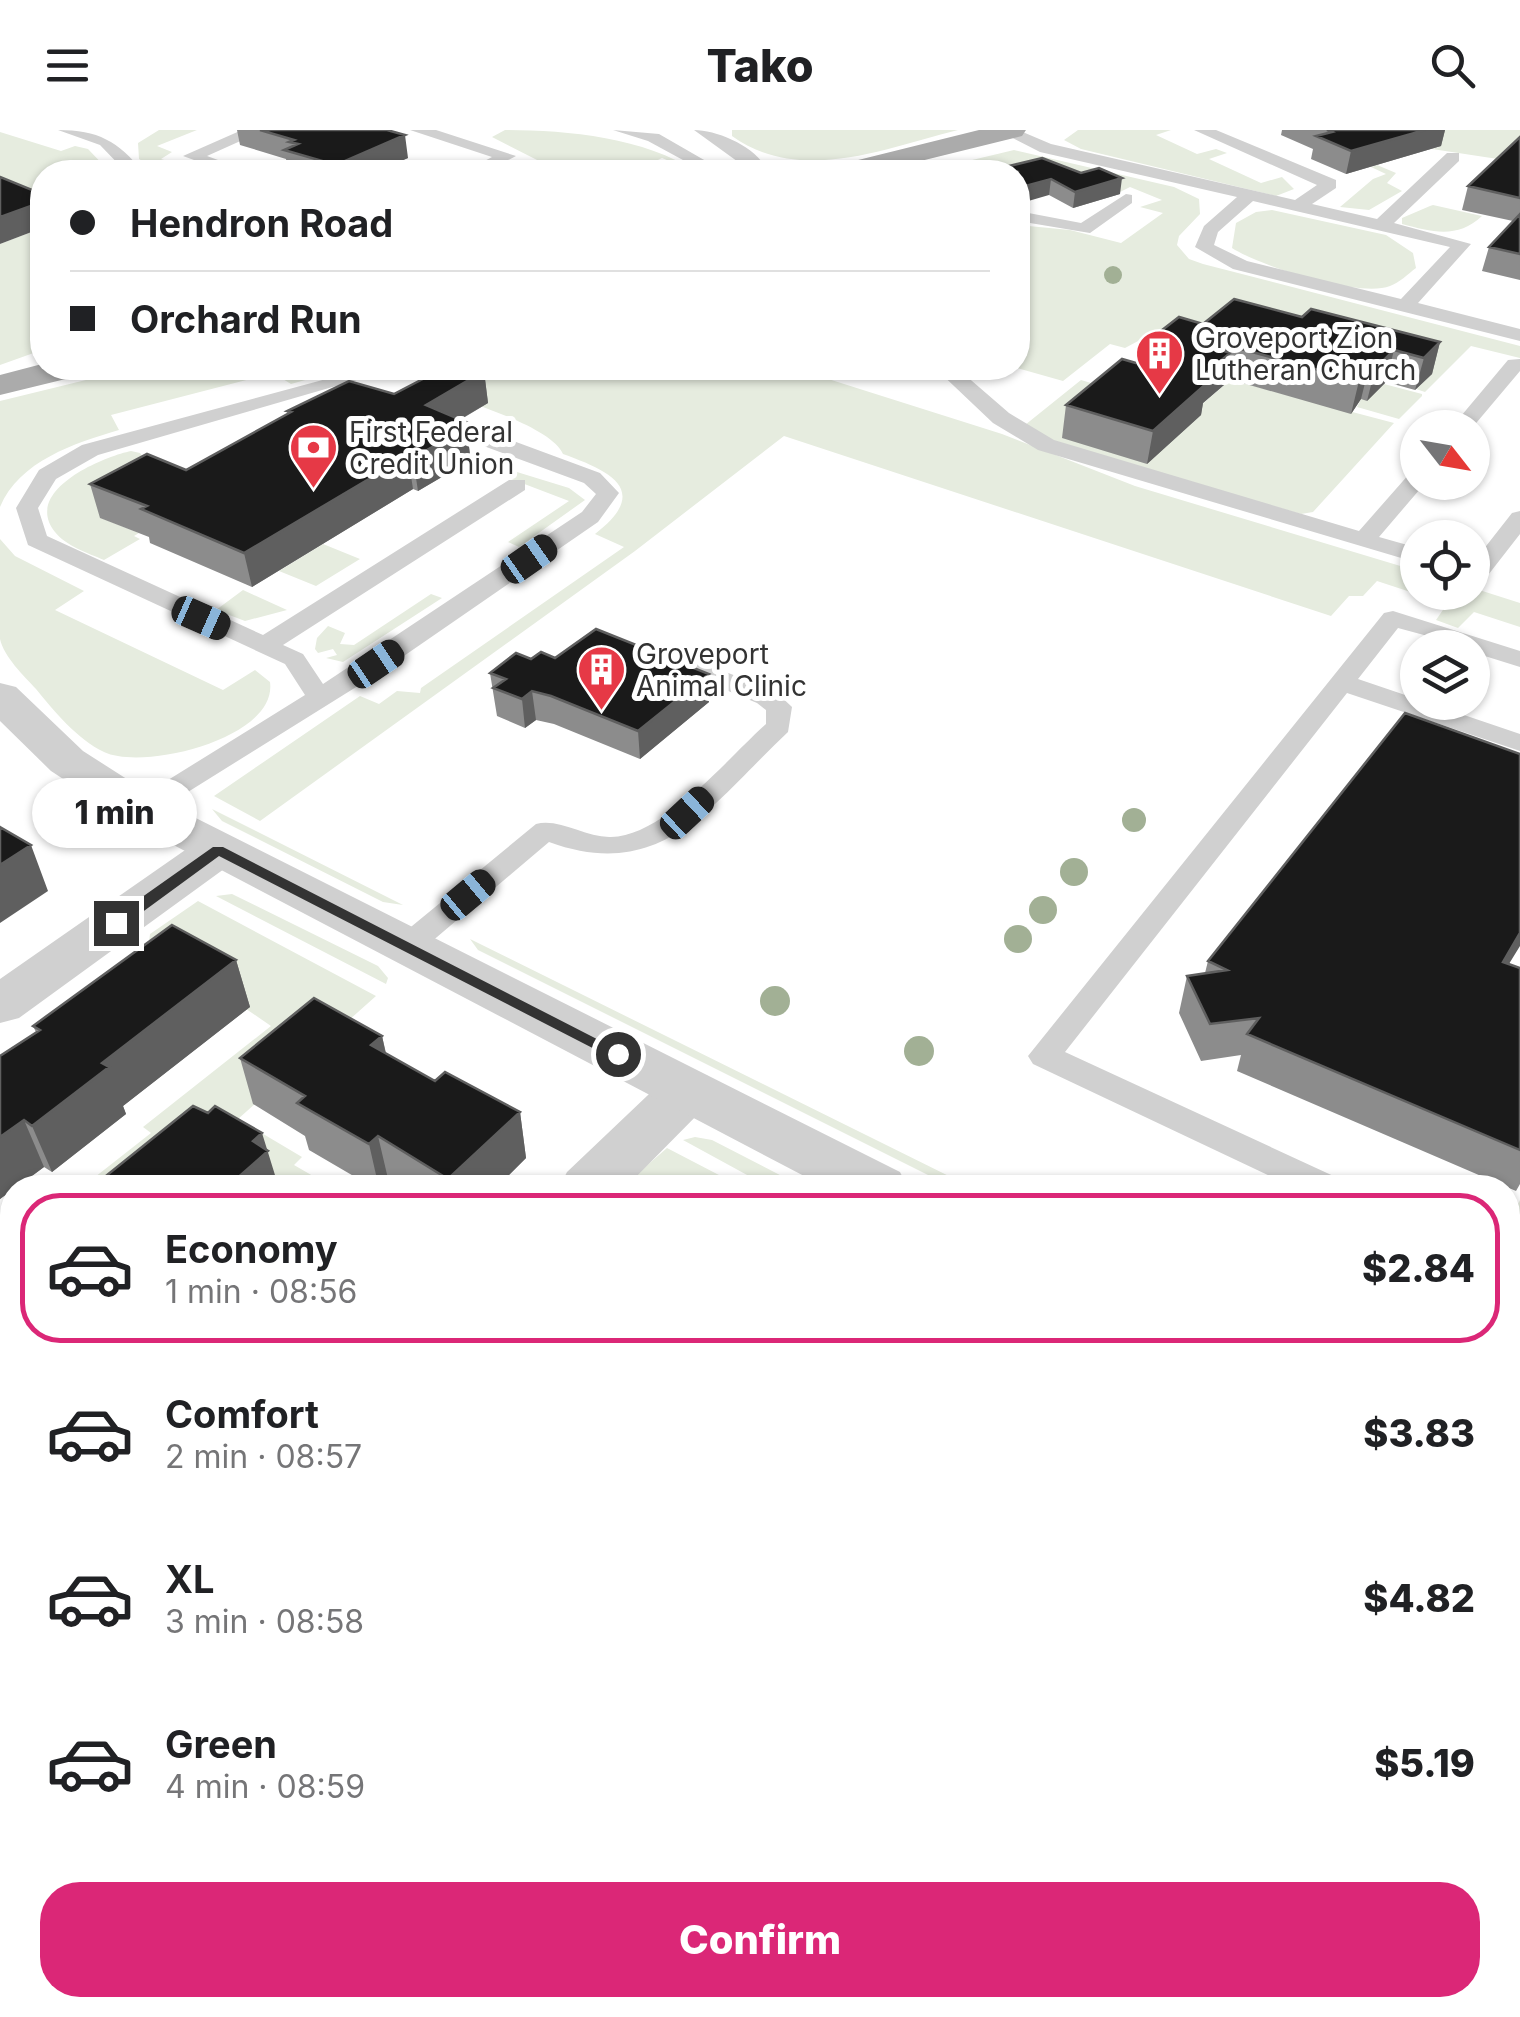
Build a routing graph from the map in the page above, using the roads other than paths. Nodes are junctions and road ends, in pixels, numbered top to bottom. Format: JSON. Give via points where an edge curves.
{"nodes":[{"id":1,"x":66,"y":130,"type":"edge"},
{"id":2,"x":256,"y":130,"type":"edge"},
{"id":3,"x":418,"y":130,"type":"edge"},
{"id":4,"x":485,"y":130,"type":"edge"},
{"id":5,"x":621,"y":130,"type":"edge"},
{"id":6,"x":672,"y":130,"type":"edge"},
{"id":7,"x":702,"y":130,"type":"edge"},
{"id":8,"x":1202,"y":130,"type":"edge"},
{"id":9,"x":1009,"y":131,"type":"edge"},
{"id":10,"x":653,"y":137,"type":"junction"},
{"id":11,"x":460,"y":142,"type":"junction"},
{"id":12,"x":1453,"y":157,"type":"dead end"},
{"id":13,"x":127,"y":160,"type":"edge"},
{"id":14,"x":204,"y":160,"type":"edge"},
{"id":15,"x":499,"y":160,"type":"edge"},
{"id":16,"x":695,"y":160,"type":"edge"},
{"id":17,"x":751,"y":160,"type":"edge"},
{"id":18,"x":912,"y":160,"type":"edge"},
{"id":19,"x":1250,"y":195,"type":"junction"},
{"id":20,"x":1126,"y":200,"type":"dead end"},
{"id":21,"x":1298,"y":206,"type":"junction"},
{"id":22,"x":1030,"y":218,"type":"edge"},
{"id":23,"x":1380,"y":225,"type":"junction"},
{"id":24,"x":1405,"y":306,"type":"junction"},
{"id":25,"x":1520,"y":334,"type":"edge"},
{"id":26,"x":1520,"y":365,"type":"edge"},
{"id":27,"x":30,"y":378,"type":"edge"},
{"id":28,"x":344,"y":380,"type":"edge"},
{"id":29,"x":395,"y":380,"type":"edge"},
{"id":30,"x":958,"y":380,"type":"edge"},
{"id":31,"x":0,"y":385,"type":"edge"},
{"id":32,"x":385,"y":396,"type":"edge"},
{"id":33,"x":1476,"y":410,"type":"edge"},
{"id":34,"x":451,"y":426,"type":"edge"},
{"id":35,"x":517,"y":485,"type":"dead end"},
{"id":36,"x":1400,"y":499,"type":"edge"},
{"id":37,"x":1520,"y":518,"type":"edge"},
{"id":38,"x":1364,"y":540,"type":"junction"},
{"id":39,"x":1400,"y":551,"type":"edge"},
{"id":40,"x":1490,"y":557,"type":"edge"},
{"id":41,"x":264,"y":646,"type":"junction"},
{"id":42,"x":1520,"y":660,"type":"edge"},
{"id":43,"x":692,"y":667,"type":"edge"},
{"id":44,"x":1344,"y":683,"type":"junction"},
{"id":45,"x":0,"y":696,"type":"edge"},
{"id":46,"x":319,"y":696,"type":"junction"},
{"id":47,"x":1520,"y":743,"type":"edge"},
{"id":48,"x":141,"y":809,"type":"junction"},
{"id":49,"x":218,"y":850,"type":"junction"},
{"id":50,"x":406,"y":947,"type":"junction"},
{"id":51,"x":0,"y":1005,"type":"edge"},
{"id":52,"x":688,"y":1090,"type":"junction"},
{"id":53,"x":601,"y":1175,"type":"edge"},
{"id":54,"x":854,"y":1175,"type":"edge"},
{"id":55,"x":1300,"y":1175,"type":"edge"}],
"edges":[{"from":1,"to":13,"type":"lane","via":[[114,139]]},
{"from":2,"to":14,"type":"lane","via":[[191,156]]},
{"from":3,"to":11,"type":"lane"},
{"from":4,"to":11,"type":"lane"},
{"from":5,"to":10,"type":"lane"},
{"from":6,"to":10,"type":"lane"},
{"from":7,"to":17,"type":"lane"},
{"from":8,"to":21,"type":"lane","via":[[1330,184]]},
{"from":9,"to":18,"type":"main road"},
{"from":9,"to":19,"type":"lane","via":[[1046,148]]},
{"from":10,"to":16,"type":"lane"},
{"from":11,"to":15,"type":"lane","via":[[508,156]]},
{"from":12,"to":23,"type":"lane"},
{"from":19,"to":21,"type":"lane"},
{"from":19,"to":24,"type":"lane","via":[[1210,230],[1204,246],[1240,265]]},
{"from":20,"to":22,"type":"lane","via":[[1084,229]]},
{"from":21,"to":23,"type":"lane"},
{"from":23,"to":24,"type":"lane","via":[[1462,244]]},
{"from":24,"to":25,"type":"lane"},
{"from":26,"to":33,"type":"lane"},
{"from":27,"to":31,"type":"main road"},
{"from":28,"to":41,"type":"lane","via":[[90,450],[47,475],[27,508],[36,540]]},
{"from":29,"to":32,"type":"lane"},
{"from":30,"to":38,"type":"lane","via":[[1001,418],[1046,444]]},
{"from":34,"to":46,"type":"lane","via":[[592,478],[608,493],[590,518]]},
{"from":35,"to":41,"type":"lane"},
{"from":36,"to":38,"type":"lane"},
{"from":37,"to":40,"type":"lane"},
{"from":38,"to":39,"type":"lane"},
{"from":41,"to":46,"type":"lane","via":[[294,659]]},
{"from":42,"to":44,"type":"lane","via":[[1393,618]]},
{"from":43,"to":50,"type":"lane","via":[[766,697],[779,707],[779,726],[661,834],[640,844],[595,848],[546,830]]},
{"from":44,"to":47,"type":"lane"},
{"from":44,"to":55,"type":"lane","via":[[1044,1056]]},
{"from":45,"to":48,"type":"street","via":[[67,761]]},
{"from":46,"to":48,"type":"lane"},
{"from":48,"to":49,"type":"street"},
{"from":49,"to":50,"type":"street"},
{"from":49,"to":51,"type":"street"},
{"from":50,"to":52,"type":"street"},
{"from":52,"to":53,"type":"street"},
{"from":52,"to":54,"type":"street"}]}
